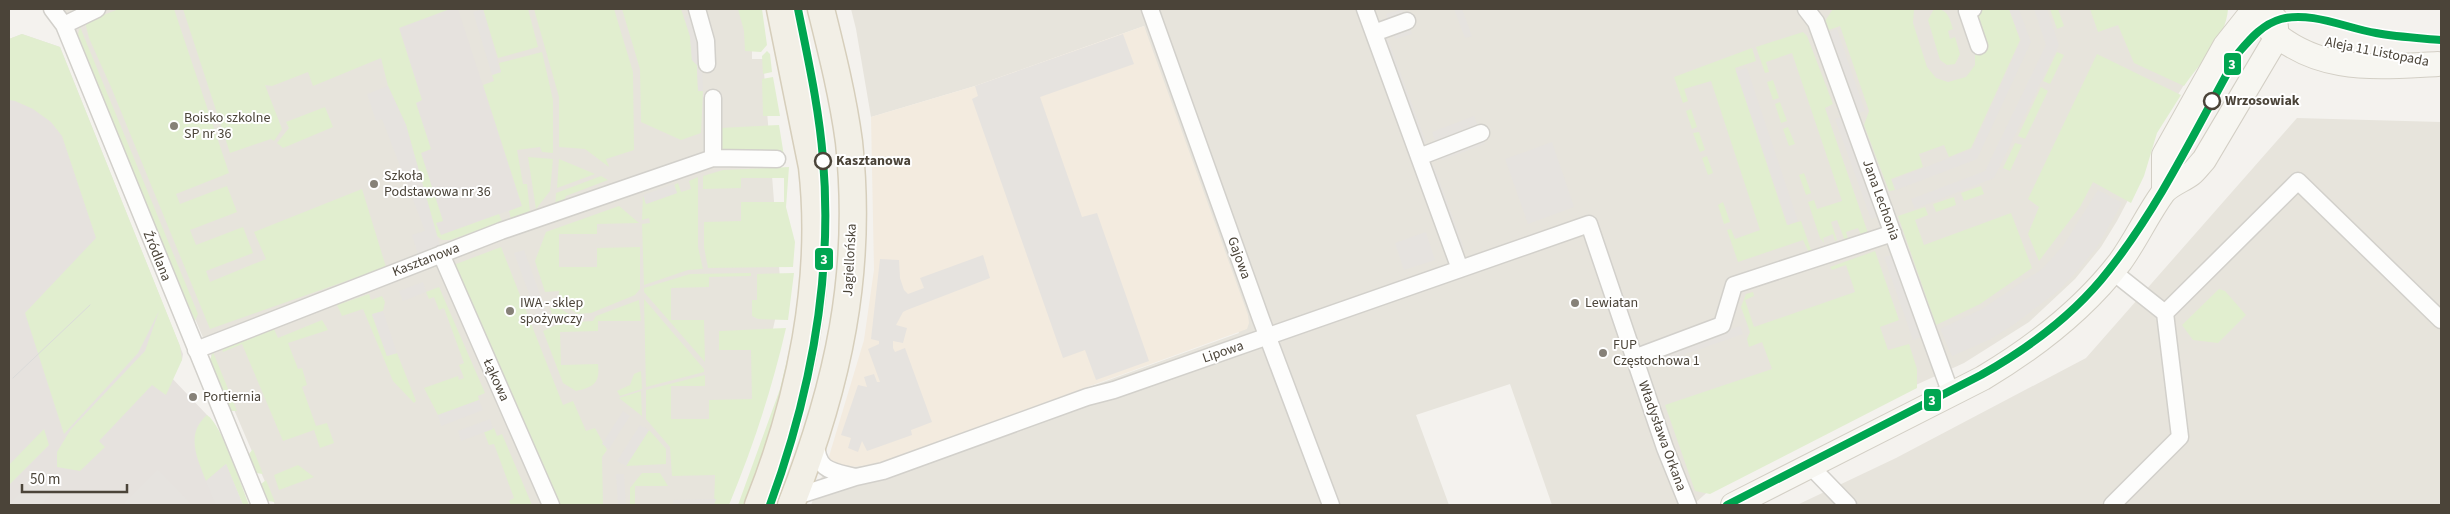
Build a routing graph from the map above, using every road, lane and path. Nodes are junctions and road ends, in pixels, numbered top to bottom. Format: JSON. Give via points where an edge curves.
{"nodes":[{"id":1,"x":52,"y":9,"type":"edge"},
{"id":2,"x":97,"y":9,"type":"edge"},
{"id":3,"x":697,"y":9,"type":"edge"},
{"id":4,"x":780,"y":9,"type":"edge"},
{"id":5,"x":821,"y":9,"type":"edge"},
{"id":6,"x":1150,"y":9,"type":"edge"},
{"id":7,"x":1365,"y":9,"type":"edge"},
{"id":8,"x":1806,"y":9,"type":"edge"},
{"id":9,"x":1976,"y":10,"type":"edge"},
{"id":10,"x":2264,"y":17,"type":"edge"},
{"id":11,"x":1407,"y":21,"type":"dead end"},
{"id":12,"x":64,"y":25,"type":"junction"},
{"id":13,"x":1374,"y":33,"type":"junction"},
{"id":14,"x":1979,"y":46,"type":"dead end"},
{"id":15,"x":707,"y":64,"type":"dead end"},
{"id":16,"x":2440,"y":64,"type":"edge"},
{"id":17,"x":712,"y":98,"type":"dead end"},
{"id":18,"x":1481,"y":133,"type":"dead end"},
{"id":19,"x":1419,"y":157,"type":"junction"},
{"id":20,"x":713,"y":158,"type":"junction"},
{"id":21,"x":776,"y":159,"type":"dead end"},
{"id":22,"x":2164,"y":192,"type":"junction"},
{"id":23,"x":1589,"y":224,"type":"joint"},
{"id":24,"x":1893,"y":233,"type":"junction"},
{"id":25,"x":442,"y":254,"type":"junction"},
{"id":26,"x":1460,"y":269,"type":"junction"},
{"id":27,"x":2116,"y":275,"type":"junction"},
{"id":28,"x":2165,"y":313,"type":"junction"},
{"id":29,"x":2441,"y":320,"type":"edge"},
{"id":30,"x":1269,"y":336,"type":"junction"},
{"id":31,"x":196,"y":350,"type":"junction"},
{"id":32,"x":1634,"y":358,"type":"junction"},
{"id":33,"x":1952,"y":394,"type":"junction"},
{"id":34,"x":816,"y":438,"type":"junction"},
{"id":35,"x":1815,"y":469,"type":"junction"},
{"id":36,"x":856,"y":477,"type":"junction"},
{"id":37,"x":792,"y":501,"type":"edge"},
{"id":38,"x":260,"y":505,"type":"edge"},
{"id":39,"x":551,"y":505,"type":"edge"},
{"id":40,"x":758,"y":505,"type":"edge"},
{"id":41,"x":1331,"y":505,"type":"edge"},
{"id":42,"x":1688,"y":505,"type":"edge"},
{"id":43,"x":1733,"y":505,"type":"edge"},
{"id":44,"x":1848,"y":505,"type":"edge"},
{"id":45,"x":2112,"y":505,"type":"edge"}],
"edges":[{"from":1,"to":12,"type":"street","name":"Źródlana"},
{"from":2,"to":12,"type":"street"},
{"from":3,"to":15,"type":"street","via":[[706,41]]},
{"from":4,"to":40,"type":"main road","via":[[812,167],[813,266],[797,380],[780,444]]},
{"from":5,"to":34,"type":"main road","name":"Jagiellońska","via":[[840,89],[848,142],[852,238],[842,339]]},
{"from":6,"to":30,"type":"street","name":"Gajowa"},
{"from":7,"to":13,"type":"street"},
{"from":8,"to":24,"type":"street","name":"Jana Lechonia","via":[[1816,22]]},
{"from":9,"to":14,"type":"street","via":[[1967,10]]},
{"from":10,"to":16,"type":"street","name":"Aleja 11 Listopada","via":[[2333,47]]},
{"from":10,"to":22,"type":"street","via":[[2204,160]]},
{"from":10,"to":22,"type":"street","via":[[2225,46],[2164,155]]},
{"from":11,"to":13,"type":"street"},
{"from":12,"to":31,"type":"street","name":"Źródlana"},
{"from":13,"to":19,"type":"street"},
{"from":17,"to":20,"type":"street"},
{"from":18,"to":19,"type":"street"},
{"from":19,"to":26,"type":"street"},
{"from":20,"to":21,"type":"street","name":"Kasztanowa"},
{"from":20,"to":25,"type":"street","name":"Kasztanowa"},
{"from":22,"to":27,"type":"street"},
{"from":23,"to":26,"type":"street","name":"Lipowa"},
{"from":23,"to":32,"type":"street","name":"Władysława Orkana"},
{"from":24,"to":32,"type":"street","via":[[1734,285],[1722,325]]},
{"from":24,"to":33,"type":"street","name":"Jana Lechonia"},
{"from":25,"to":31,"type":"street","name":"Kasztanowa"},
{"from":25,"to":39,"type":"street","name":"Łąkowa"},
{"from":26,"to":30,"type":"street","name":"Lipowa"},
{"from":27,"to":28,"type":"street"},
{"from":27,"to":33,"type":"street","via":[[2034,346]]},
{"from":28,"to":29,"type":"street","via":[[2298,181]]},
{"from":28,"to":45,"type":"street","via":[[2180,437]]},
{"from":30,"to":36,"type":"street","name":"Lipowa","via":[[1087,397],[883,471]]},
{"from":30,"to":41,"type":"street","name":"Gajowa"},
{"from":31,"to":38,"type":"street","name":"Źródlana"},
{"from":32,"to":42,"type":"street","name":"Władysława Orkana"},
{"from":33,"to":35,"type":"street"},
{"from":34,"to":36,"type":"street","name":"Lipowa","via":[[816,451],[823,466]]},
{"from":34,"to":37,"type":"main road","name":"Jagiellońska"},
{"from":35,"to":43,"type":"street"},
{"from":35,"to":44,"type":"street"},
{"from":36,"to":37,"type":"street","name":"Lipowa"}]}
